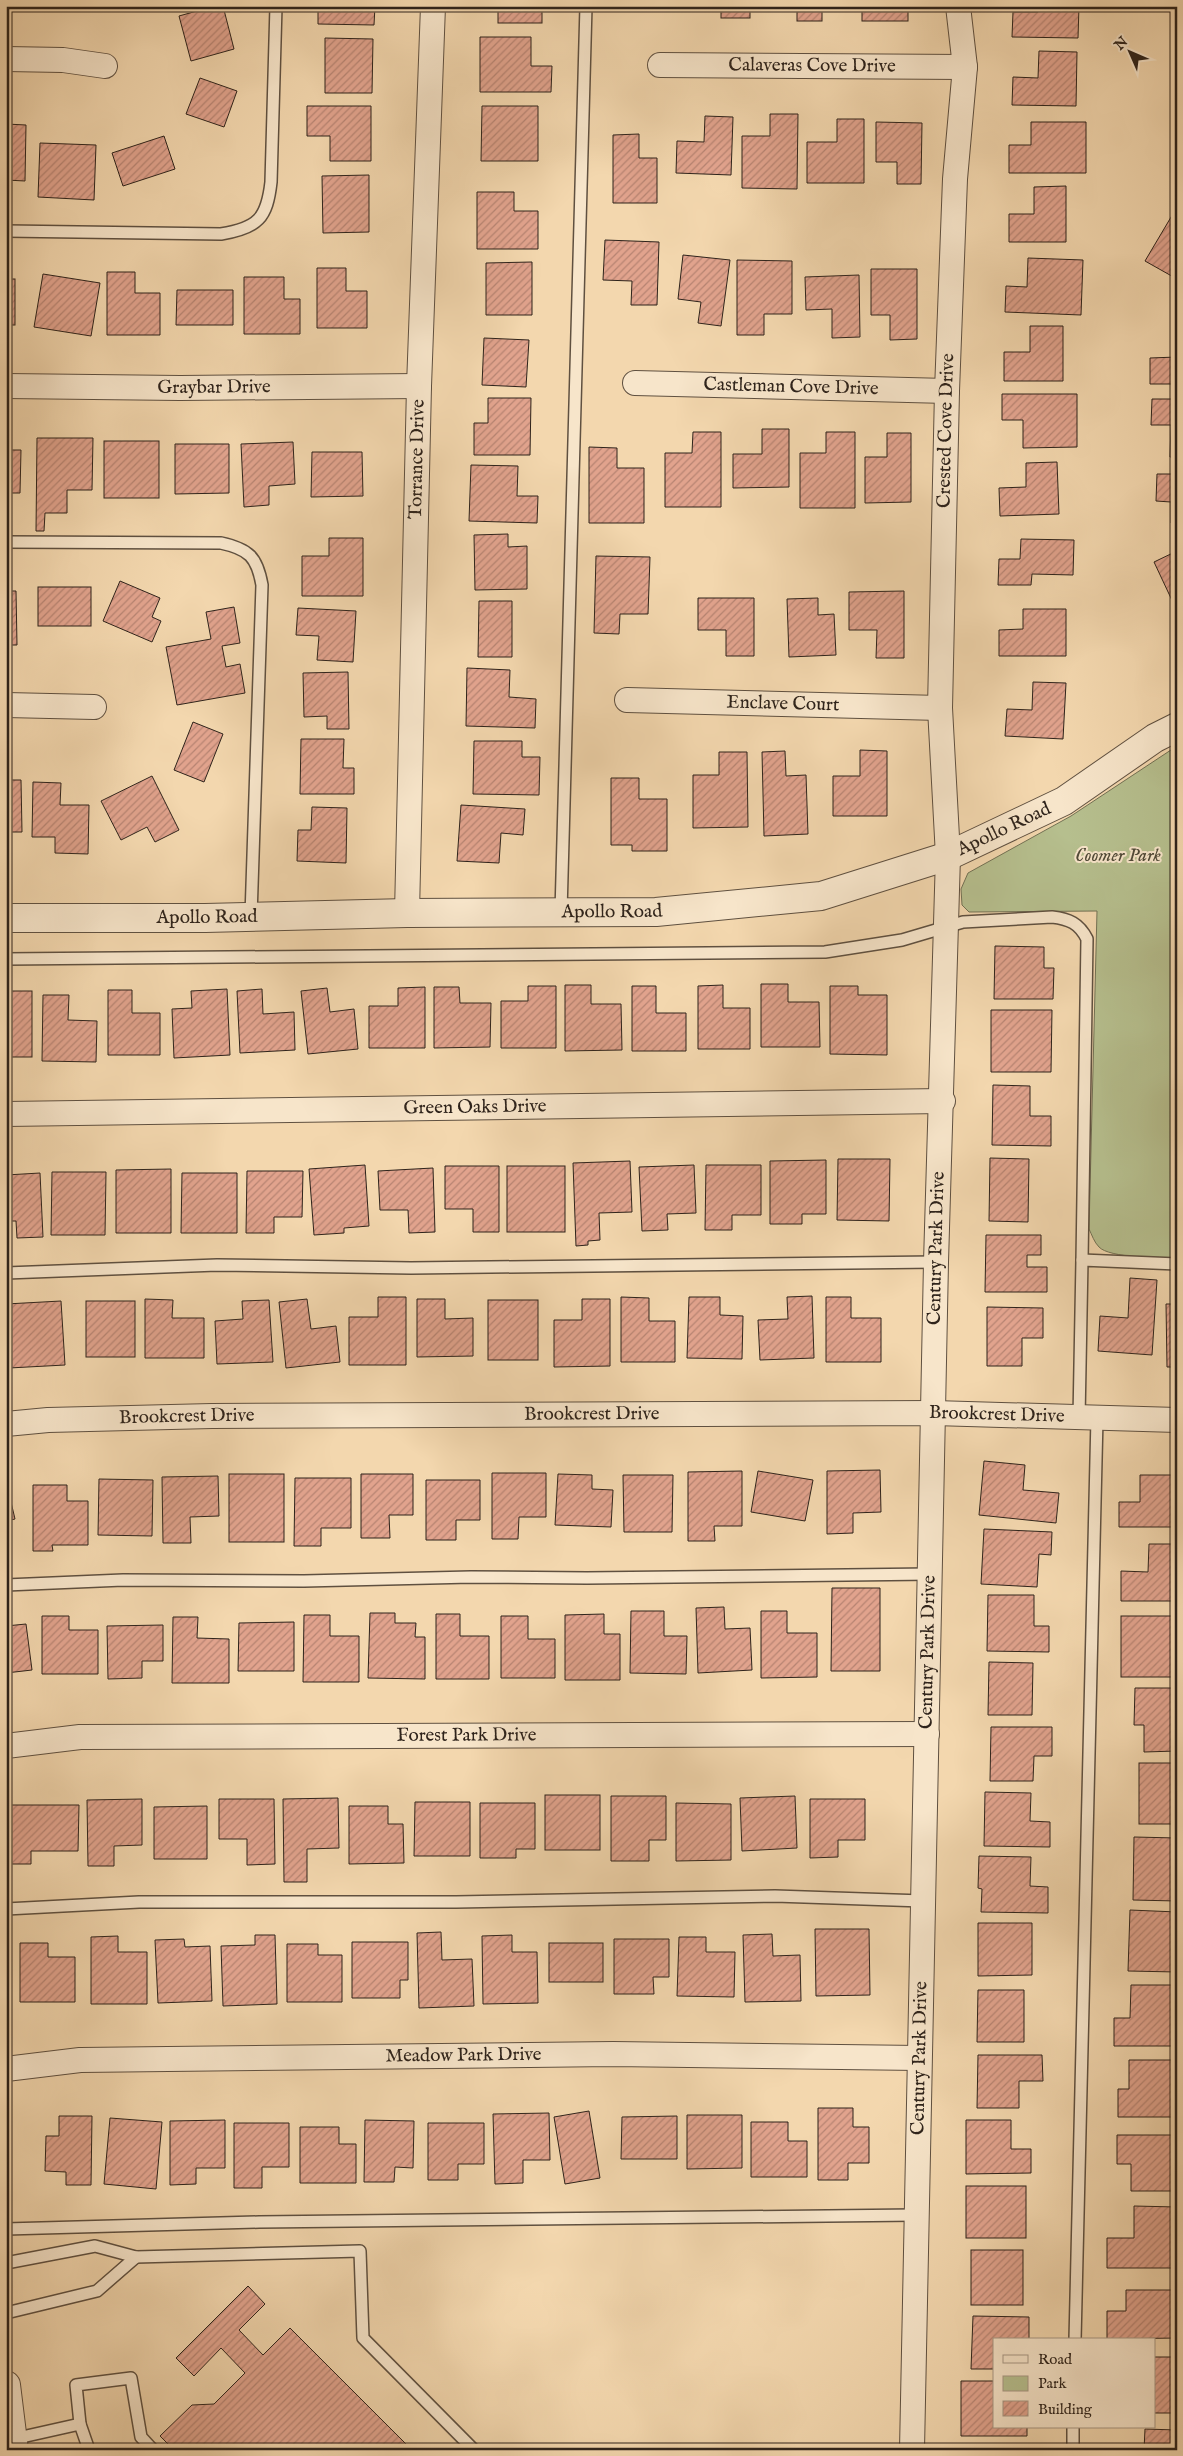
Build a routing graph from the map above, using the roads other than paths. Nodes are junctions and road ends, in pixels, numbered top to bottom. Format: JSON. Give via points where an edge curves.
{"nodes":[{"id":1,"x":276,"y":6,"type":"edge"},
{"id":2,"x":433,"y":6,"type":"edge"},
{"id":3,"x":586,"y":6,"type":"edge"},
{"id":4,"x":958,"y":6,"type":"edge"},
{"id":5,"x":6,"y":59,"type":"edge"},
{"id":6,"x":105,"y":66,"type":"dead end"},
{"id":7,"x":660,"y":66,"type":"dead end"},
{"id":8,"x":966,"y":67,"type":"junction"},
{"id":9,"x":6,"y":231,"type":"edge"},
{"id":10,"x":635,"y":383,"type":"dead end"},
{"id":11,"x":6,"y":386,"type":"edge"},
{"id":12,"x":420,"y":386,"type":"junction"},
{"id":13,"x":947,"y":391,"type":"junction"},
{"id":14,"x":6,"y":542,"type":"edge"},
{"id":15,"x":627,"y":700,"type":"dead end"},
{"id":16,"x":6,"y":705,"type":"edge"},
{"id":17,"x":94,"y":707,"type":"dead end"},
{"id":18,"x":940,"y":708,"type":"junction"},
{"id":19,"x":1177,"y":727,"type":"edge"},
{"id":20,"x":948,"y":856,"type":"junction"},
{"id":21,"x":561,"y":912,"type":"junction"},
{"id":22,"x":407,"y":913,"type":"junction"},
{"id":23,"x":250,"y":916,"type":"junction"},
{"id":24,"x":6,"y":918,"type":"edge"},
{"id":25,"x":947,"y":927,"type":"junction"},
{"id":26,"x":6,"y":959,"type":"edge"},
{"id":27,"x":943,"y":1101,"type":"junction"},
{"id":28,"x":6,"y":1114,"type":"edge"},
{"id":29,"x":1082,"y":1260,"type":"junction"},
{"id":30,"x":936,"y":1262,"type":"junction"},
{"id":31,"x":1177,"y":1264,"type":"edge"},
{"id":32,"x":6,"y":1273,"type":"edge"},
{"id":33,"x":934,"y":1413,"type":"junction"},
{"id":34,"x":1088,"y":1418,"type":"junction"},
{"id":35,"x":1177,"y":1420,"type":"edge"},
{"id":36,"x":6,"y":1424,"type":"edge"},
{"id":37,"x":931,"y":1574,"type":"junction"},
{"id":38,"x":6,"y":1585,"type":"edge"},
{"id":39,"x":927,"y":1734,"type":"junction"},
{"id":40,"x":6,"y":1746,"type":"edge"},
{"id":41,"x":923,"y":1901,"type":"junction"},
{"id":42,"x":6,"y":1909,"type":"edge"},
{"id":43,"x":919,"y":2058,"type":"junction"},
{"id":44,"x":6,"y":2069,"type":"edge"},
{"id":45,"x":915,"y":2215,"type":"junction"},
{"id":46,"x":6,"y":2230,"type":"edge"},
{"id":47,"x":136,"y":2257,"type":"junction"},
{"id":48,"x":6,"y":2263,"type":"edge"},
{"id":49,"x":6,"y":2313,"type":"edge"},
{"id":50,"x":1076,"y":2338,"type":"edge"},
{"id":51,"x":6,"y":2385,"type":"edge"},
{"id":52,"x":80,"y":2424,"type":"junction"},
{"id":53,"x":1073,"y":2428,"type":"edge"},
{"id":54,"x":14,"y":2444,"type":"edge"},
{"id":55,"x":88,"y":2450,"type":"edge"},
{"id":56,"x":153,"y":2450,"type":"edge"},
{"id":57,"x":474,"y":2450,"type":"edge"},
{"id":58,"x":912,"y":2450,"type":"edge"},
{"id":59,"x":1073,"y":2450,"type":"edge"}],
"edges":[{"from":1,"to":9,"type":"lane","via":[[272,182],[268,206],[257,222],[240,231],[221,234]]},
{"from":2,"to":12,"type":"street","name":"Torrance Drive"},
{"from":3,"to":21,"type":"lane"},
{"from":4,"to":8,"type":"street","name":"Crested Cove Drive"},
{"from":5,"to":6,"type":"street","via":[[63,60]]},
{"from":7,"to":8,"type":"street","name":"Calaveras Cove Drive"},
{"from":8,"to":13,"type":"street","name":"Crested Cove Drive","via":[[955,179]]},
{"from":10,"to":13,"type":"street","name":"Castleman Cove Drive"},
{"from":11,"to":12,"type":"street","name":"Graybar Drive"},
{"from":12,"to":22,"type":"street","name":"Torrance Drive"},
{"from":13,"to":18,"type":"street","name":"Crested Cove Drive"},
{"from":14,"to":23,"type":"lane","via":[[221,543],[238,546],[251,555],[259,568],[262,585]]},
{"from":15,"to":18,"type":"street","name":"Enclave Court"},
{"from":16,"to":17,"type":"street"},
{"from":18,"to":20,"type":"street","name":"Crested Cove Drive"},
{"from":19,"to":20,"type":"street","name":"Apollo Road","via":[[1155,738],[1064,801]]},
{"from":20,"to":21,"type":"street","name":"Apollo Road","via":[[821,896],[656,912]]},
{"from":20,"to":25,"type":"street","name":"Century Park Drive"},
{"from":21,"to":22,"type":"street","name":"Apollo Road"},
{"from":22,"to":23,"type":"street","name":"Apollo Road"},
{"from":23,"to":24,"type":"street","name":"Apollo Road"},
{"from":25,"to":26,"type":"lane","via":[[902,940],[825,952]]},
{"from":25,"to":27,"type":"street","name":"Century Park Drive"},
{"from":25,"to":29,"type":"lane","via":[[963,922],[1052,917],[1074,922],[1087,939]]},
{"from":27,"to":28,"type":"street","name":"Green Oaks Drive"},
{"from":27,"to":30,"type":"street","name":"Century Park Drive"},
{"from":29,"to":31,"type":"lane"},
{"from":29,"to":34,"type":"lane"},
{"from":30,"to":32,"type":"lane","via":[[421,1268],[217,1265]]},
{"from":30,"to":33,"type":"street","name":"Century Park Drive"},
{"from":33,"to":34,"type":"street","name":"Brookcrest Drive"},
{"from":33,"to":36,"type":"street","name":"Brookcrest Drive","via":[[212,1416]]},
{"from":33,"to":37,"type":"street","name":"Century Park Drive"},
{"from":34,"to":35,"type":"street","name":"Brookcrest Drive"},
{"from":34,"to":50,"type":"lane"},
{"from":37,"to":38,"type":"lane","via":[[123,1580]]},
{"from":37,"to":39,"type":"street","name":"Century Park Drive"},
{"from":39,"to":40,"type":"street","name":"Forest Park Drive","via":[[80,1737]]},
{"from":39,"to":41,"type":"street","name":"Century Park Drive"},
{"from":41,"to":42,"type":"lane","via":[[775,1896],[456,1902],[139,1902]]},
{"from":41,"to":43,"type":"street","name":"Century Park Drive"},
{"from":43,"to":44,"type":"street","name":"Meadow Park Drive","via":[[613,2054],[110,2059]]},
{"from":43,"to":45,"type":"street","name":"Century Park Drive"},
{"from":45,"to":46,"type":"lane","via":[[259,2222]]},
{"from":45,"to":58,"type":"street","name":"Century Park Drive"},
{"from":47,"to":48,"type":"lane","via":[[95,2246]]},
{"from":47,"to":49,"type":"lane","via":[[97,2291]]},
{"from":47,"to":57,"type":"lane","via":[[360,2251],[363,2338]]},
{"from":51,"to":54,"type":"street"},
{"from":52,"to":54,"type":"lane"},
{"from":52,"to":55,"type":"lane"},
{"from":52,"to":56,"type":"lane","via":[[76,2386],[132,2378],[141,2437]]},
{"from":53,"to":59,"type":"lane"}]}
